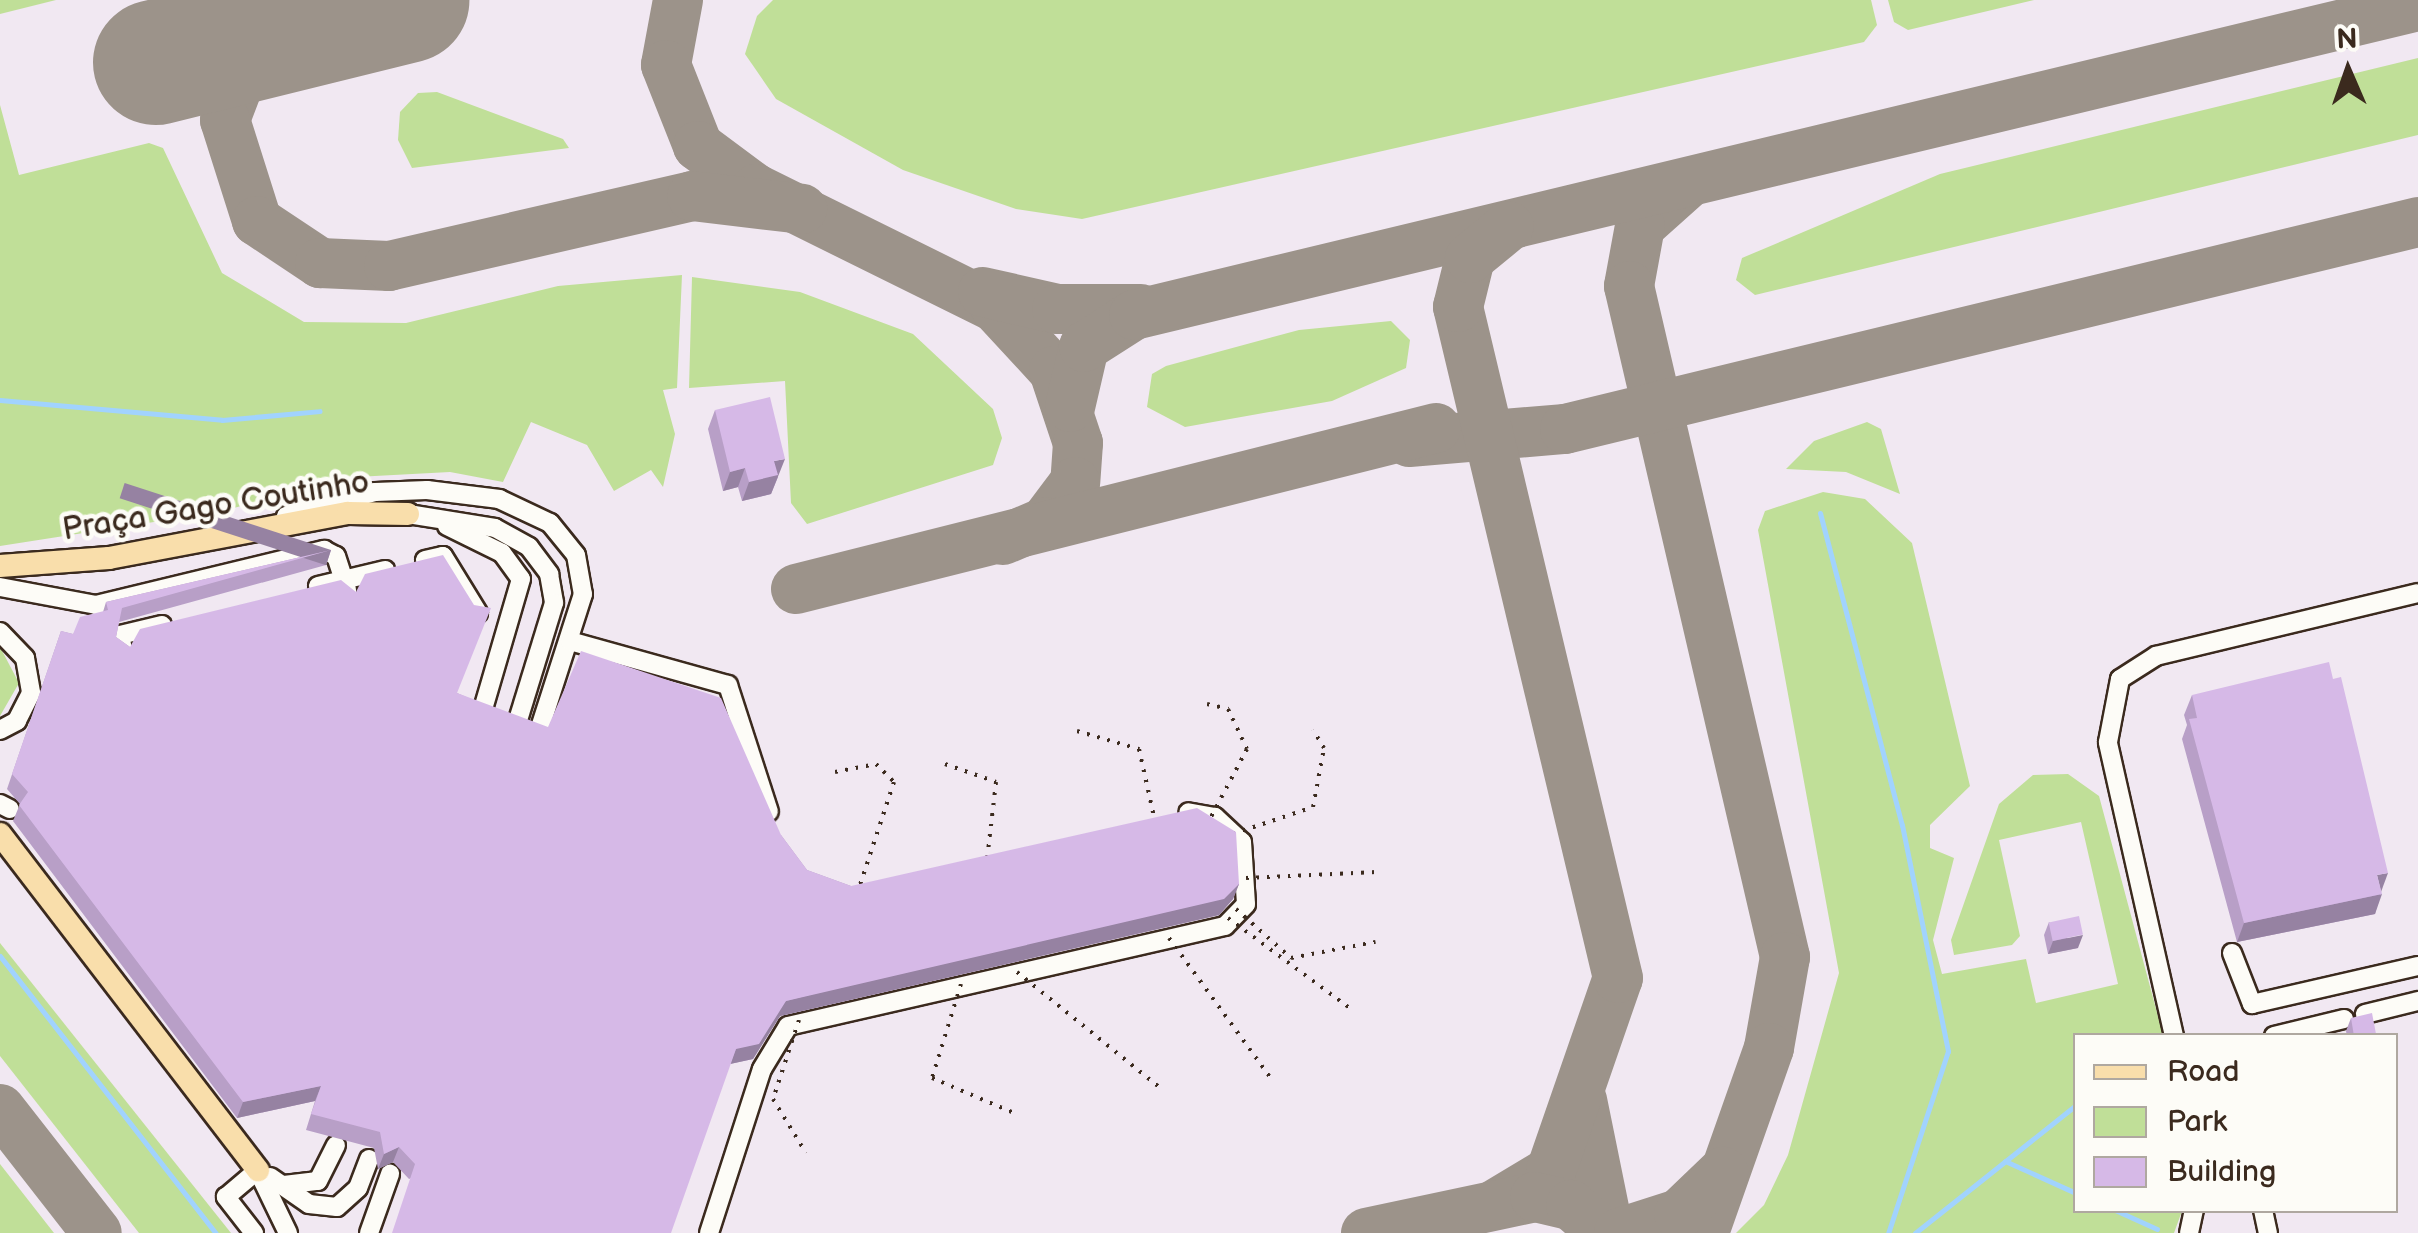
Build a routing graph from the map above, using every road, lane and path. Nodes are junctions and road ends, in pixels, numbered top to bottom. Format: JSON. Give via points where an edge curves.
{"nodes":[{"id":1,"x":408,"y":514,"type":"junction"},
{"id":2,"x":240,"y":530,"type":"junction"},
{"id":3,"x":0,"y":566,"type":"edge"},
{"id":4,"x":0,"y":587,"type":"edge"},
{"id":5,"x":346,"y":587,"type":"junction"},
{"id":6,"x":288,"y":593,"type":"edge"},
{"id":7,"x":2418,"y":593,"type":"edge"},
{"id":8,"x":478,"y":614,"type":"edge"},
{"id":9,"x":176,"y":621,"type":"edge"},
{"id":10,"x":0,"y":632,"type":"edge"},
{"id":11,"x":570,"y":641,"type":"junction"},
{"id":12,"x":123,"y":650,"type":"edge"},
{"id":13,"x":1207,"y":704,"type":"dead end"},
{"id":14,"x":482,"y":712,"type":"edge"},
{"id":15,"x":517,"y":723,"type":"edge"},
{"id":16,"x":0,"y":730,"type":"edge"},
{"id":17,"x":539,"y":730,"type":"edge"},
{"id":18,"x":1077,"y":730,"type":"dead end"},
{"id":19,"x":1313,"y":730,"type":"dead end"},
{"id":20,"x":945,"y":764,"type":"dead end"},
{"id":21,"x":835,"y":772,"type":"dead end"},
{"id":22,"x":1211,"y":817,"type":"junction"},
{"id":23,"x":1162,"y":818,"type":"joint"},
{"id":24,"x":1233,"y":833,"type":"junction"},
{"id":25,"x":0,"y":834,"type":"edge"},
{"id":26,"x":781,"y":837,"type":"edge"},
{"id":27,"x":988,"y":860,"type":"edge"},
{"id":28,"x":1377,"y":872,"type":"dead end"},
{"id":29,"x":1247,"y":878,"type":"junction"},
{"id":30,"x":858,"y":890,"type":"edge"},
{"id":31,"x":1233,"y":915,"type":"junction"},
{"id":32,"x":1170,"y":939,"type":"junction"},
{"id":33,"x":1375,"y":942,"type":"dead end"},
{"id":34,"x":2232,"y":953,"type":"dead end"},
{"id":35,"x":2418,"y":966,"type":"edge"},
{"id":36,"x":1018,"y":972,"type":"dead end"},
{"id":37,"x":961,"y":984,"type":"dead end"},
{"id":38,"x":2418,"y":1001,"type":"edge"},
{"id":39,"x":1351,"y":1009,"type":"dead end"},
{"id":40,"x":2365,"y":1014,"type":"edge"},
{"id":41,"x":2344,"y":1019,"type":"dead end"},
{"id":42,"x":799,"y":1020,"type":"dead end"},
{"id":43,"x":2173,"y":1033,"type":"edge"},
{"id":44,"x":2286,"y":1033,"type":"edge"},
{"id":45,"x":1272,"y":1080,"type":"dead end"},
{"id":46,"x":1159,"y":1087,"type":"dead end"},
{"id":47,"x":1014,"y":1113,"type":"dead end"},
{"id":48,"x":336,"y":1145,"type":"dead end"},
{"id":49,"x":806,"y":1153,"type":"dead end"},
{"id":50,"x":369,"y":1159,"type":"dead end"},
{"id":51,"x":264,"y":1174,"type":"junction"},
{"id":52,"x":390,"y":1174,"type":"dead end"},
{"id":53,"x":287,"y":1232,"type":"edge"},
{"id":54,"x":254,"y":1233,"type":"edge"},
{"id":55,"x":369,"y":1233,"type":"edge"},
{"id":56,"x":709,"y":1233,"type":"edge"}],
"edges":[{"from":1,"to":2,"type":"main road","name":"Praça Gago Coutinho","via":[[348,513]]},
{"from":1,"to":14,"type":"lane","name":"Praça Gago Coutinho","via":[[489,544],[519,571],[520,604]]},
{"from":1,"to":15,"type":"lane","via":[[495,528],[529,547],[550,574],[554,604]]},
{"from":2,"to":3,"type":"main road","name":"Praça Gago Coutinho","via":[[109,558]]},
{"from":2,"to":11,"type":"lane","via":[[376,492],[499,499],[539,515],[571,544],[584,581]]},
{"from":4,"to":5,"type":"lane","via":[[85,606],[324,550],[336,556]]},
{"from":5,"to":6,"type":"lane"},
{"from":5,"to":8,"type":"lane","via":[[443,556]]},
{"from":7,"to":43,"type":"lane","via":[[2141,661],[2120,679],[2106,726]]},
{"from":9,"to":12,"type":"lane","via":[[120,635]]},
{"from":10,"to":16,"type":"lane","via":[[25,658],[31,693],[17,721]]},
{"from":11,"to":17,"type":"lane"},
{"from":11,"to":26,"type":"lane","via":[[728,685]]},
{"from":13,"to":22,"type":"path","bridge":true,"via":[[1228,709],[1247,749]]},
{"from":18,"to":23,"type":"path","bridge":true,"via":[[1139,749]]},
{"from":19,"to":24,"type":"path","bridge":true,"via":[[1324,748],[1313,807]]},
{"from":20,"to":27,"type":"path","bridge":true,"via":[[996,782]]},
{"from":21,"to":30,"type":"path","bridge":true,"via":[[876,764],[894,782]]},
{"from":22,"to":23,"type":"lane"},
{"from":22,"to":24,"type":"lane"},
{"from":24,"to":29,"type":"lane"},
{"from":25,"to":51,"type":"main road"},
{"from":28,"to":29,"type":"path","bridge":true},
{"from":29,"to":31,"type":"lane"},
{"from":31,"to":32,"type":"lane"},
{"from":31,"to":33,"type":"path","bridge":true,"via":[[1291,958]]},
{"from":31,"to":39,"type":"path","bridge":true},
{"from":32,"to":45,"type":"path","bridge":true},
{"from":32,"to":56,"type":"lane","via":[[788,1026],[762,1069]]},
{"from":34,"to":35,"type":"lane","via":[[2252,1004]]},
{"from":36,"to":46,"type":"path","bridge":true},
{"from":37,"to":47,"type":"path","bridge":true,"via":[[932,1078]]},
{"from":38,"to":40,"type":"lane"},
{"from":41,"to":44,"type":"lane"},
{"from":42,"to":49,"type":"path","bridge":true,"via":[[773,1099]]},
{"from":48,"to":51,"type":"lane","via":[[313,1184]]},
{"from":50,"to":51,"type":"lane","via":[[358,1188],[337,1207],[309,1204]]},
{"from":51,"to":53,"type":"lane"},
{"from":51,"to":54,"type":"lane","via":[[226,1196]]},
{"from":52,"to":55,"type":"lane"}]}
